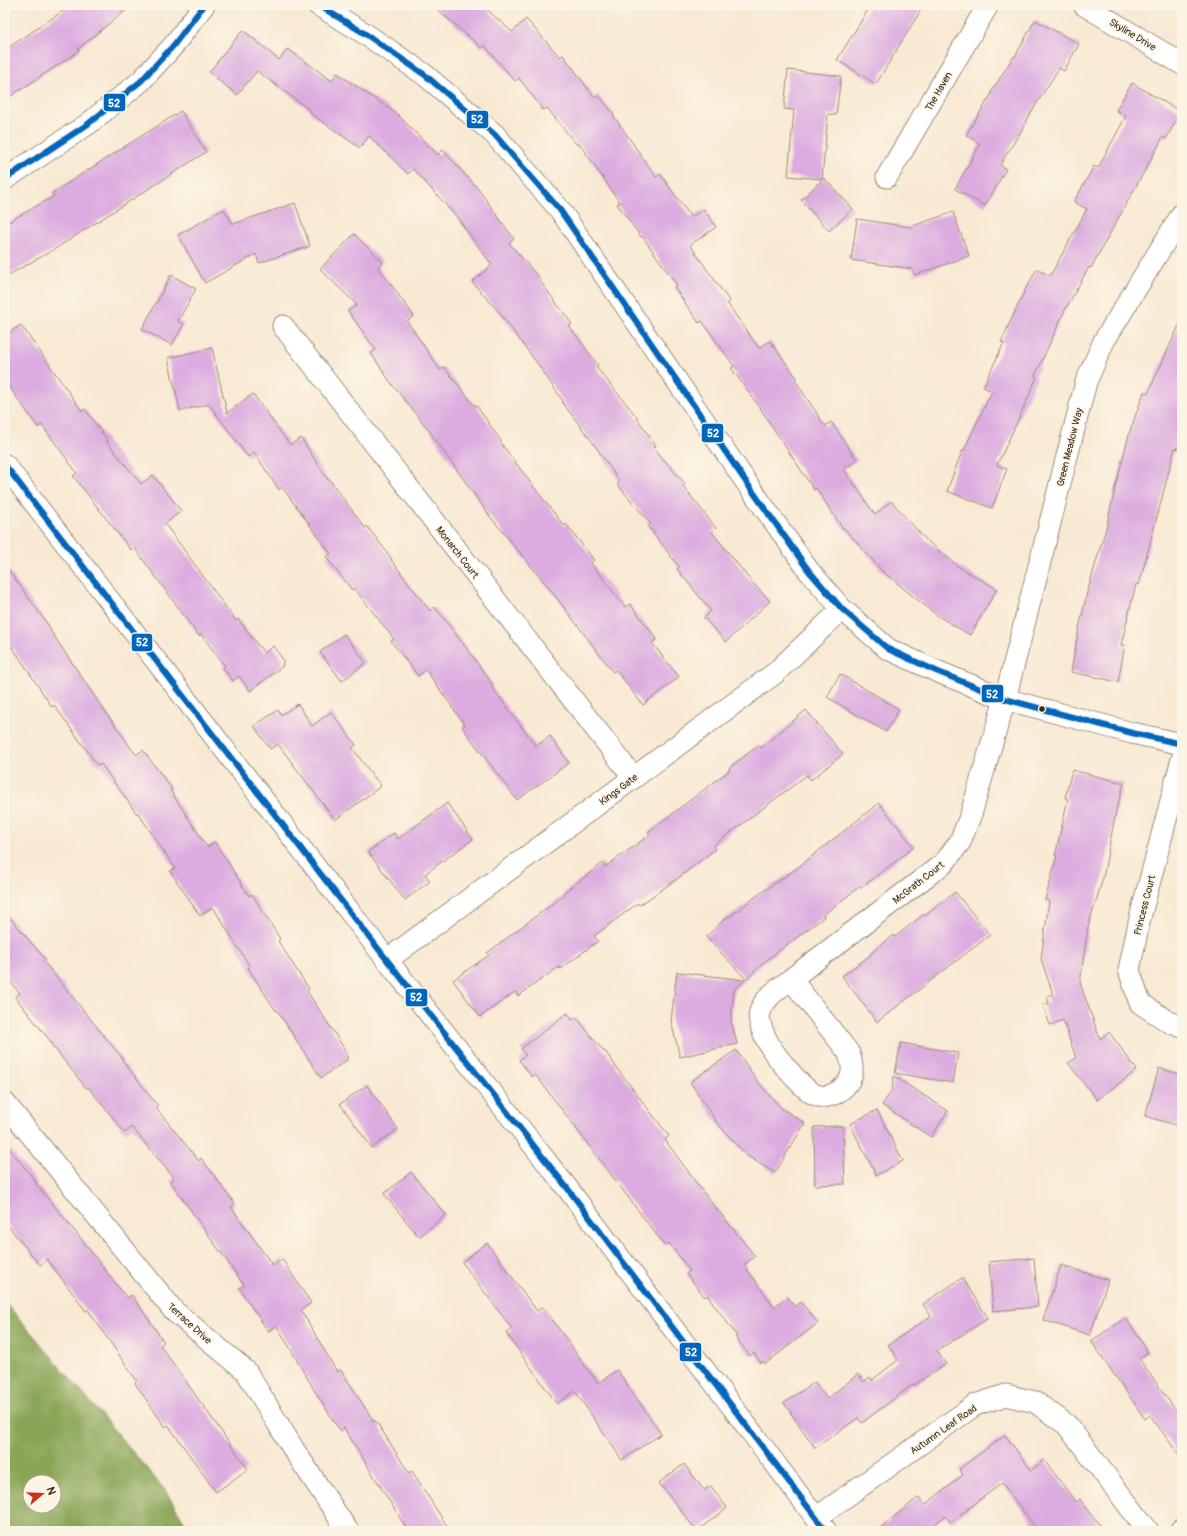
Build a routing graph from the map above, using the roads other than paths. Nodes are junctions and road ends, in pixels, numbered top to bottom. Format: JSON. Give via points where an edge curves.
{"nodes":[{"id":1,"x":204,"y":5,"type":"edge"},
{"id":2,"x":318,"y":5,"type":"edge"},
{"id":3,"x":988,"y":5,"type":"edge"},
{"id":4,"x":1084,"y":5,"type":"edge"},
{"id":5,"x":1182,"y":64,"type":"edge"},
{"id":6,"x":887,"y":177,"type":"dead end"},
{"id":7,"x":5,"y":179,"type":"edge"},
{"id":8,"x":1182,"y":214,"type":"edge"},
{"id":9,"x":283,"y":326,"type":"dead end"},
{"id":10,"x":5,"y":465,"type":"edge"},
{"id":11,"x":842,"y":609,"type":"junction"},
{"id":12,"x":1004,"y":699,"type":"junction"},
{"id":13,"x":1182,"y":744,"type":"edge"},
{"id":14,"x":1182,"y":759,"type":"edge"},
{"id":15,"x":633,"y":777,"type":"junction"},
{"id":16,"x":387,"y":960,"type":"junction"},
{"id":17,"x":791,"y":979,"type":"junction"},
{"id":18,"x":1182,"y":1027,"type":"edge"},
{"id":19,"x":5,"y":1103,"type":"edge"},
{"id":20,"x":821,"y":1525,"type":"edge"},
{"id":21,"x":348,"y":1531,"type":"edge"},
{"id":22,"x":1148,"y":1531,"type":"edge"}],
"edges":[{"from":1,"to":7,"type":"street","via":[[141,82],[88,124]]},
{"from":2,"to":11,"type":"street","via":[[425,75],[494,134],[560,210],[744,479],[809,570]]},
{"from":3,"to":6,"type":"street","name":"The Haven"},
{"from":4,"to":5,"type":"street","name":"Skyline Drive"},
{"from":8,"to":12,"type":"street","name":"Green Meadow Way","via":[[1104,341],[1086,382]]},
{"from":9,"to":15,"type":"street","name":"Monarch Court"},
{"from":10,"to":16,"type":"street"},
{"from":11,"to":12,"type":"street","via":[[888,649]]},
{"from":11,"to":15,"type":"street","name":"Kings Gate","via":[[774,674]]},
{"from":12,"to":13,"type":"street"},
{"from":12,"to":17,"type":"street","name":"McGrath Court","via":[[971,814],[960,842],[944,864]]},
{"from":14,"to":18,"type":"street","name":"Princess Court","via":[[1129,970],[1140,1003],[1169,1022]]},
{"from":15,"to":16,"type":"street","name":"Kings Gate"},
{"from":16,"to":20,"type":"street","via":[[568,1189]]},
{"from":17,"to":17,"type":"street","name":"McGrath Court","via":[[765,1000],[759,1014],[762,1029],[770,1046],[803,1086],[816,1095],[828,1097],[841,1090],[850,1080],[852,1065],[849,1053]]},
{"from":19,"to":21,"type":"street","name":"Terrace Drive","via":[[174,1311],[246,1371]]},
{"from":20,"to":22,"type":"street","name":"Autumn Leaf Road","via":[[976,1405],[1006,1395],[1035,1402],[1067,1425]]}]}
